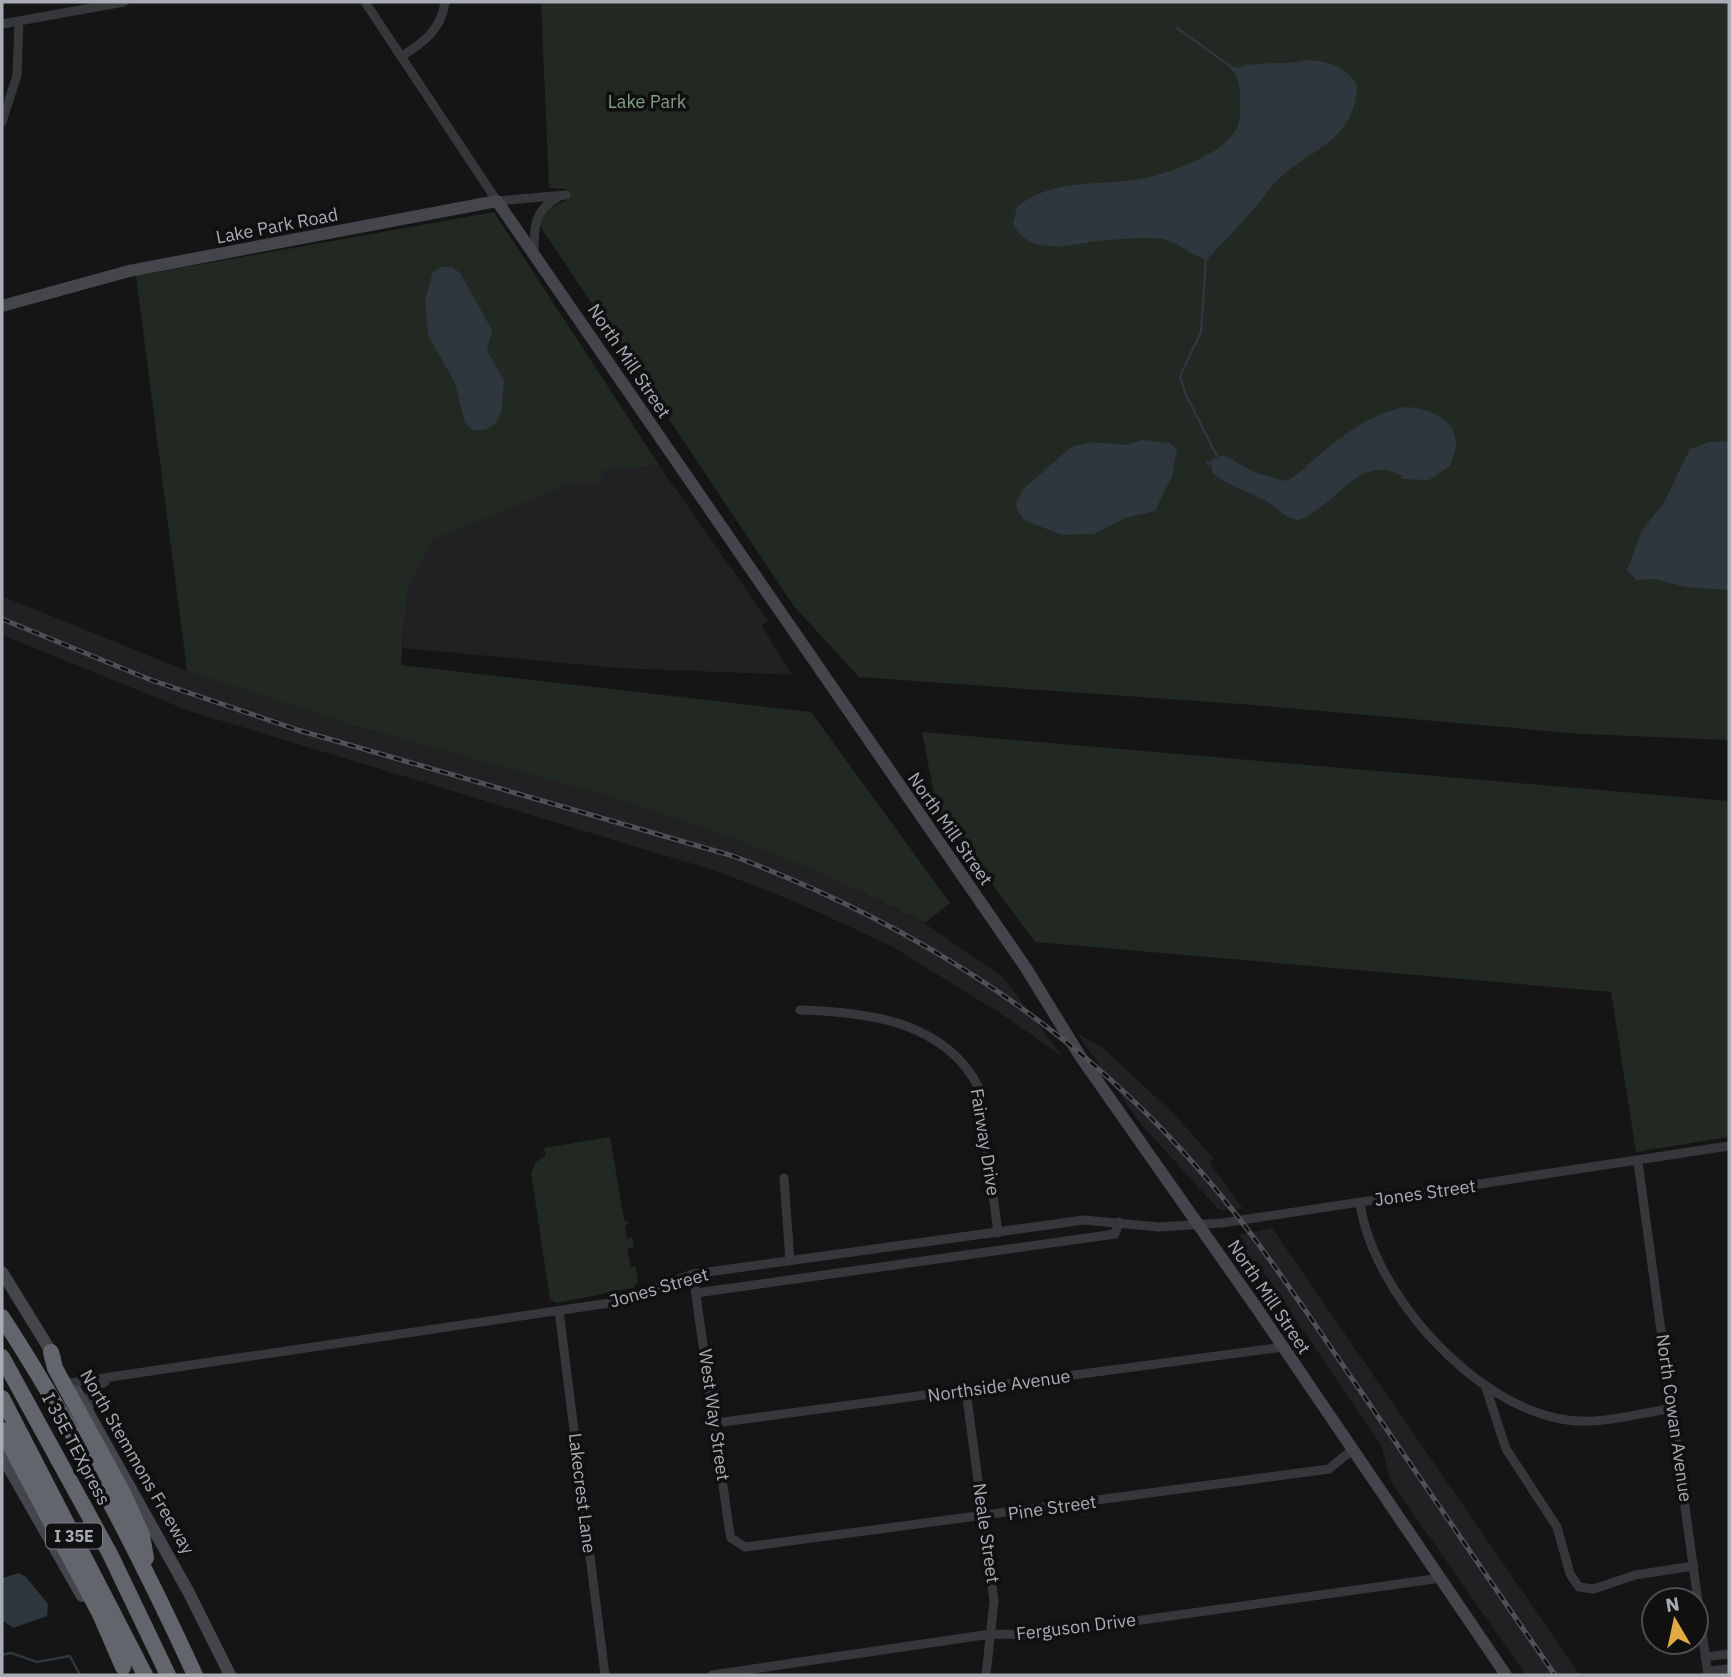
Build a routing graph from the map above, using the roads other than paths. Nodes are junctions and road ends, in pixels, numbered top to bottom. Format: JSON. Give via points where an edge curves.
{"nodes":[{"id":1,"x":124,"y":2,"type":"edge"},
{"id":2,"x":365,"y":2,"type":"edge"},
{"id":3,"x":445,"y":2,"type":"edge"},
{"id":4,"x":19,"y":21,"type":"junction"},
{"id":5,"x":2,"y":24,"type":"edge"},
{"id":6,"x":402,"y":56,"type":"junction"},
{"id":7,"x":2,"y":122,"type":"edge"},
{"id":8,"x":497,"y":201,"type":"junction"},
{"id":9,"x":534,"y":252,"type":"junction"},
{"id":10,"x":2,"y":306,"type":"edge"},
{"id":11,"x":800,"y":1010,"type":"dead end"},
{"id":12,"x":1729,"y":1146,"type":"edge"},
{"id":13,"x":1638,"y":1161,"type":"junction"},
{"id":14,"x":783,"y":1178,"type":"dead end"},
{"id":15,"x":1360,"y":1203,"type":"junction"},
{"id":16,"x":1119,"y":1222,"type":"junction"},
{"id":17,"x":1198,"y":1224,"type":"junction"},
{"id":18,"x":998,"y":1233,"type":"junction"},
{"id":19,"x":790,"y":1261,"type":"junction"},
{"id":20,"x":2,"y":1272,"type":"edge"},
{"id":21,"x":693,"y":1274,"type":"junction"},
{"id":22,"x":696,"y":1293,"type":"junction"},
{"id":23,"x":559,"y":1311,"type":"junction"},
{"id":24,"x":2,"y":1317,"type":"edge"},
{"id":25,"x":1283,"y":1347,"type":"junction"},
{"id":26,"x":51,"y":1352,"type":"junction"},
{"id":27,"x":2,"y":1357,"type":"edge"},
{"id":28,"x":116,"y":1378,"type":"junction"},
{"id":29,"x":71,"y":1383,"type":"junction"},
{"id":30,"x":1485,"y":1385,"type":"junction"},
{"id":31,"x":966,"y":1390,"type":"junction"},
{"id":32,"x":2,"y":1398,"type":"edge"},
{"id":33,"x":1674,"y":1408,"type":"junction"},
{"id":34,"x":89,"y":1413,"type":"junction"},
{"id":35,"x":716,"y":1423,"type":"junction"},
{"id":36,"x":2,"y":1430,"type":"edge"},
{"id":37,"x":1352,"y":1450,"type":"junction"},
{"id":38,"x":2,"y":1456,"type":"edge"},
{"id":39,"x":984,"y":1517,"type":"junction"},
{"id":40,"x":745,"y":1547,"type":"joint"},
{"id":41,"x":1694,"y":1566,"type":"junction"},
{"id":42,"x":149,"y":1575,"type":"junction"},
{"id":43,"x":1441,"y":1578,"type":"junction"},
{"id":44,"x":991,"y":1634,"type":"junction"},
{"id":45,"x":1729,"y":1654,"type":"edge"},
{"id":46,"x":1706,"y":1657,"type":"junction"},
{"id":47,"x":1729,"y":1669,"type":"edge"},
{"id":48,"x":125,"y":1671,"type":"edge"},
{"id":49,"x":1708,"y":1673,"type":"edge"},
{"id":50,"x":145,"y":1675,"type":"edge"},
{"id":51,"x":168,"y":1675,"type":"edge"},
{"id":52,"x":195,"y":1675,"type":"edge"},
{"id":53,"x":230,"y":1675,"type":"edge"},
{"id":54,"x":604,"y":1675,"type":"edge"},
{"id":55,"x":712,"y":1675,"type":"edge"},
{"id":56,"x":986,"y":1675,"type":"edge"},
{"id":57,"x":1506,"y":1675,"type":"edge"}],
"edges":[{"from":1,"to":4,"type":"street"},
{"from":2,"to":6,"type":"street","name":"North Mill Street"},
{"from":3,"to":6,"type":"street","via":[[432,34]]},
{"from":4,"to":5,"type":"street"},
{"from":4,"to":7,"type":"street","via":[[17,75]]},
{"from":6,"to":8,"type":"street","name":"North Mill Street"},
{"from":8,"to":9,"type":"main road","name":"North Mill Street"},
{"from":8,"to":9,"type":"street","name":"Lake Park Road","via":[[564,195],[545,205],[536,218]]},
{"from":8,"to":10,"type":"main road","name":"Lake Park Road","via":[[140,269]]},
{"from":9,"to":17,"type":"main road","name":"North Mill Street"},
{"from":11,"to":18,"type":"street","name":"Fairway Drive","via":[[865,1014],[897,1022],[938,1041],[971,1072],[980,1091]]},
{"from":12,"to":13,"type":"street","name":"Jones Street"},
{"from":13,"to":15,"type":"street","name":"Jones Street"},
{"from":13,"to":33,"type":"street","name":"North Cowan Avenue"},
{"from":14,"to":19,"type":"street"},
{"from":15,"to":17,"type":"street","name":"Jones Street"},
{"from":15,"to":30,"type":"street","via":[[1369,1240],[1419,1322],[1442,1352]]},
{"from":16,"to":17,"type":"street","name":"Jones Street","via":[[1159,1227]]},
{"from":16,"to":18,"type":"street","name":"Jones Street","via":[[1084,1220]]},
{"from":16,"to":22,"type":"street","name":"Jones Street","via":[[1115,1234]]},
{"from":17,"to":25,"type":"main road","name":"North Mill Street"},
{"from":18,"to":19,"type":"street","name":"Jones Street"},
{"from":19,"to":21,"type":"street","name":"Jones Street"},
{"from":20,"to":26,"type":"main road","name":"North Stemmons Freeway"},
{"from":21,"to":22,"type":"street","name":"West Way Street"},
{"from":21,"to":23,"type":"street","name":"Jones Street","via":[[623,1301]]},
{"from":22,"to":35,"type":"street","name":"West Way Street"},
{"from":23,"to":28,"type":"street","name":"Jones Street"},
{"from":23,"to":54,"type":"street","name":"Lakecrest Lane"},
{"from":24,"to":42,"type":"highway","number":"I 35E","via":[[90,1463]]},
{"from":25,"to":31,"type":"street","name":"Northside Avenue"},
{"from":25,"to":37,"type":"main road","name":"North Mill Street"},
{"from":26,"to":29,"type":"main road","name":"North Stemmons Freeway"},
{"from":26,"to":42,"type":"highway","via":[[55,1368],[142,1535]]},
{"from":27,"to":51,"type":"highway","name":"I 35E TEXpress","via":[[110,1554]]},
{"from":28,"to":29,"type":"street","name":"Jones Street"},
{"from":28,"to":34,"type":"street","name":"Jones Street","via":[[90,1390]]},
{"from":29,"to":34,"type":"main road","name":"North Stemmons Freeway"},
{"from":30,"to":33,"type":"street","via":[[1526,1407],[1569,1420]]},
{"from":30,"to":41,"type":"street","via":[[1506,1449],[1557,1527],[1575,1584],[1594,1589],[1635,1575]]},
{"from":31,"to":35,"type":"street","name":"Northside Avenue"},
{"from":31,"to":39,"type":"street","name":"Neale Street"},
{"from":32,"to":50,"type":"highway","number":"I 35E"},
{"from":33,"to":41,"type":"street","name":"North Cowan Avenue"},
{"from":34,"to":53,"type":"main road","name":"North Stemmons Freeway"},
{"from":35,"to":40,"type":"street","name":"West Way Street","via":[[729,1528],[732,1538]]},
{"from":36,"to":48,"type":"highway","via":[[100,1614]]},
{"from":37,"to":39,"type":"street","name":"Pine Street","via":[[1329,1469]]},
{"from":37,"to":43,"type":"main road","name":"North Mill Street"},
{"from":38,"to":48,"type":"main road"},
{"from":39,"to":40,"type":"street","name":"Pine Street"},
{"from":39,"to":44,"type":"street","name":"Neale Street","via":[[994,1601]]},
{"from":41,"to":46,"type":"street","name":"North Cowan Avenue"},
{"from":42,"to":52,"type":"highway","number":"I 35E"},
{"from":43,"to":44,"type":"street","name":"Ferguson Drive","via":[[1035,1635]]},
{"from":43,"to":57,"type":"main road","name":"North Mill Street"},
{"from":44,"to":55,"type":"street","name":"Ferguson Drive"},
{"from":44,"to":56,"type":"street","name":"Neale Street"},
{"from":45,"to":46,"type":"street"},
{"from":46,"to":49,"type":"street","name":"North Cowan Avenue"},
{"from":47,"to":49,"type":"street"}]}
